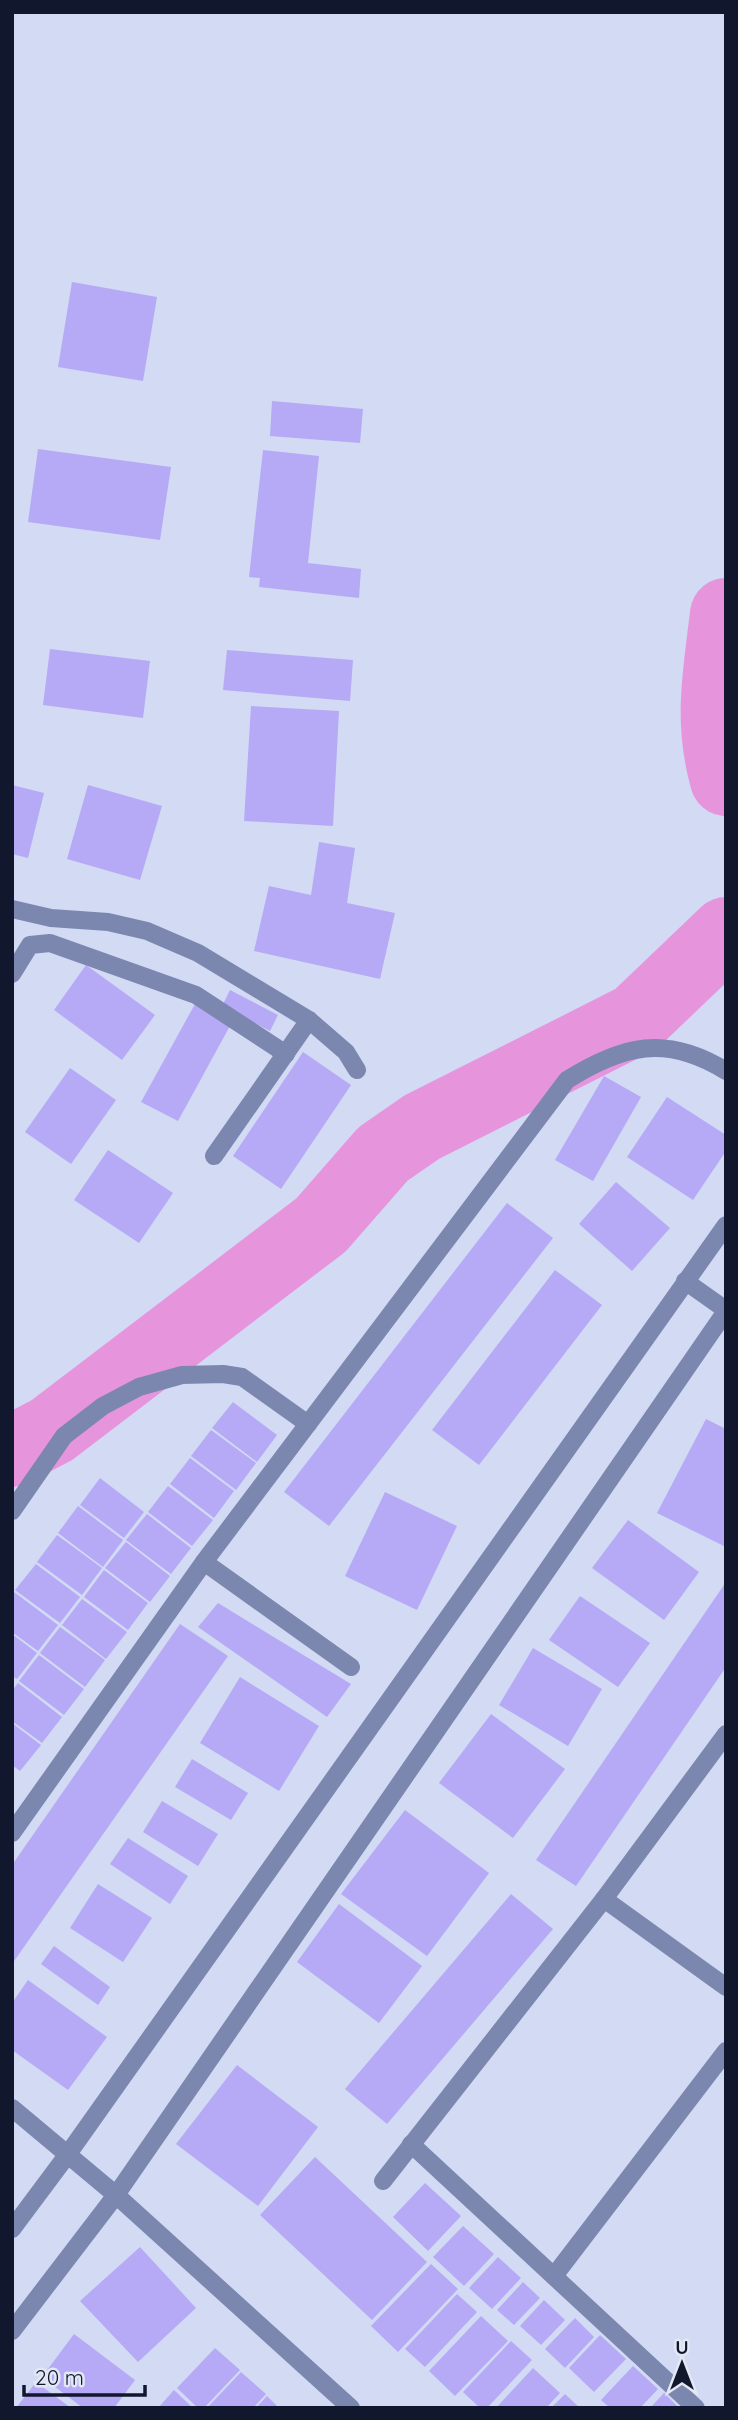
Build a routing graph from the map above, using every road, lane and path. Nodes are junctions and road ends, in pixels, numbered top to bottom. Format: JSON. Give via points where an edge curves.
{"nodes":[{"id":1,"x":12,"y":909,"type":"edge"},
{"id":2,"x":12,"y":974,"type":"edge"},
{"id":3,"x":309,"y":1020,"type":"junction"},
{"id":4,"x":285,"y":1054,"type":"junction"},
{"id":5,"x":357,"y":1070,"type":"dead end"},
{"id":6,"x":726,"y":1071,"type":"edge"},
{"id":7,"x":214,"y":1156,"type":"dead end"},
{"id":8,"x":726,"y":1225,"type":"edge"},
{"id":9,"x":685,"y":1281,"type":"junction"},
{"id":10,"x":726,"y":1310,"type":"edge"},
{"id":11,"x":308,"y":1424,"type":"junction"},
{"id":12,"x":12,"y":1511,"type":"edge"},
{"id":13,"x":204,"y":1562,"type":"junction"},
{"id":14,"x":351,"y":1667,"type":"dead end"},
{"id":15,"x":726,"y":1734,"type":"edge"},
{"id":16,"x":12,"y":1833,"type":"edge"},
{"id":17,"x":604,"y":1899,"type":"junction"},
{"id":18,"x":726,"y":1987,"type":"edge"},
{"id":19,"x":726,"y":2051,"type":"edge"},
{"id":20,"x":12,"y":2108,"type":"edge"},
{"id":21,"x":411,"y":2144,"type":"junction"},
{"id":22,"x":68,"y":2154,"type":"junction"},
{"id":23,"x":383,"y":2181,"type":"dead end"},
{"id":24,"x":116,"y":2195,"type":"junction"},
{"id":25,"x":12,"y":2229,"type":"edge"},
{"id":26,"x":554,"y":2276,"type":"junction"},
{"id":27,"x":12,"y":2331,"type":"edge"},
{"id":28,"x":351,"y":2408,"type":"edge"},
{"id":29,"x":696,"y":2408,"type":"edge"}],
"edges":[{"from":1,"to":3,"type":"street","via":[[147,930],[198,953]]},
{"from":2,"to":4,"type":"street","via":[[30,944],[50,943],[196,995]]},
{"from":3,"to":4,"type":"street"},
{"from":3,"to":5,"type":"street","via":[[346,1052]]},
{"from":4,"to":7,"type":"street"},
{"from":6,"to":11,"type":"street","via":[[681,1050],[657,1047],[597,1062],[567,1080]]},
{"from":8,"to":9,"type":"street"},
{"from":9,"to":10,"type":"street"},
{"from":9,"to":22,"type":"street"},
{"from":10,"to":24,"type":"street"},
{"from":11,"to":12,"type":"street","via":[[242,1377],[182,1375],[139,1387],[103,1406],[64,1436]]},
{"from":11,"to":13,"type":"street"},
{"from":13,"to":14,"type":"street"},
{"from":13,"to":16,"type":"street"},
{"from":15,"to":17,"type":"street"},
{"from":17,"to":18,"type":"street"},
{"from":17,"to":21,"type":"street"},
{"from":19,"to":26,"type":"street"},
{"from":20,"to":22,"type":"street"},
{"from":21,"to":23,"type":"street"},
{"from":21,"to":26,"type":"street"},
{"from":22,"to":24,"type":"street"},
{"from":22,"to":25,"type":"street"},
{"from":24,"to":27,"type":"street"},
{"from":24,"to":28,"type":"street"},
{"from":26,"to":29,"type":"street"}]}
